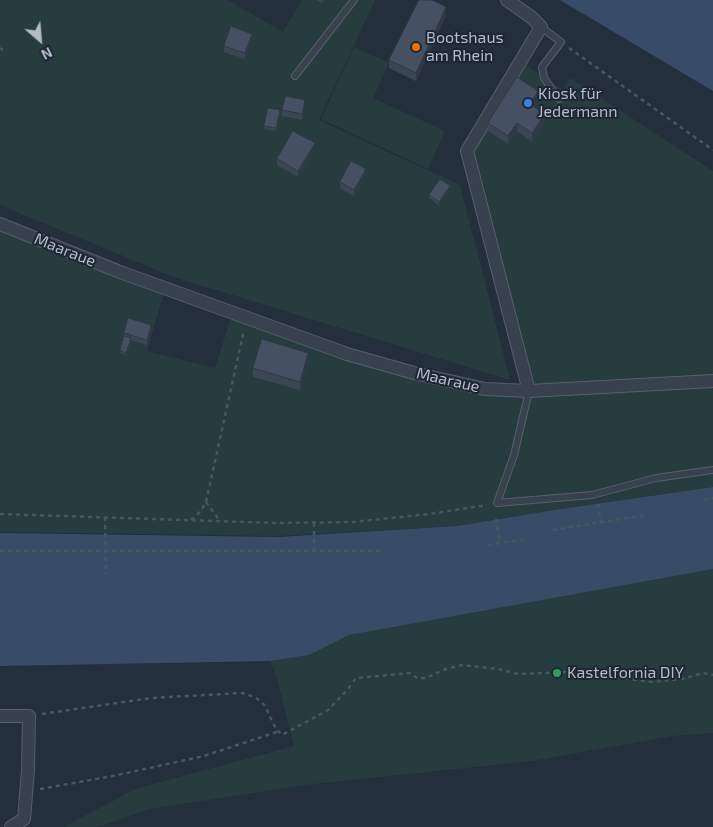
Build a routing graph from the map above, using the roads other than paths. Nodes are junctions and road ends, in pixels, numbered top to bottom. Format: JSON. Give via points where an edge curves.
{"nodes":[{"id":1,"x":354,"y":0,"type":"edge"},
{"id":2,"x":508,"y":0,"type":"edge"},
{"id":3,"x":540,"y":27,"type":"junction"},
{"id":4,"x":295,"y":76,"type":"dead end"},
{"id":5,"x":559,"y":99,"type":"dead end"},
{"id":6,"x":0,"y":224,"type":"edge"},
{"id":7,"x":713,"y":381,"type":"edge"},
{"id":8,"x":529,"y":392,"type":"junction"},
{"id":9,"x":713,"y":470,"type":"edge"},
{"id":10,"x":0,"y":716,"type":"edge"},
{"id":11,"x":11,"y":827,"type":"edge"}],
"edges":[{"from":1,"to":4,"type":"lane"},
{"from":2,"to":3,"type":"street"},
{"from":3,"to":5,"type":"lane","via":[[561,42],[542,68],[544,78]]},
{"from":3,"to":8,"type":"street","via":[[467,151]]},
{"from":6,"to":8,"type":"street","name":"Maaraue","via":[[120,272],[347,354],[485,389]]},
{"from":7,"to":8,"type":"street","name":"Maaraue"},
{"from":8,"to":9,"type":"lane","via":[[514,455],[497,503],[592,495],[656,478]]},
{"from":10,"to":11,"type":"street","via":[[29,716],[24,820]]}]}
